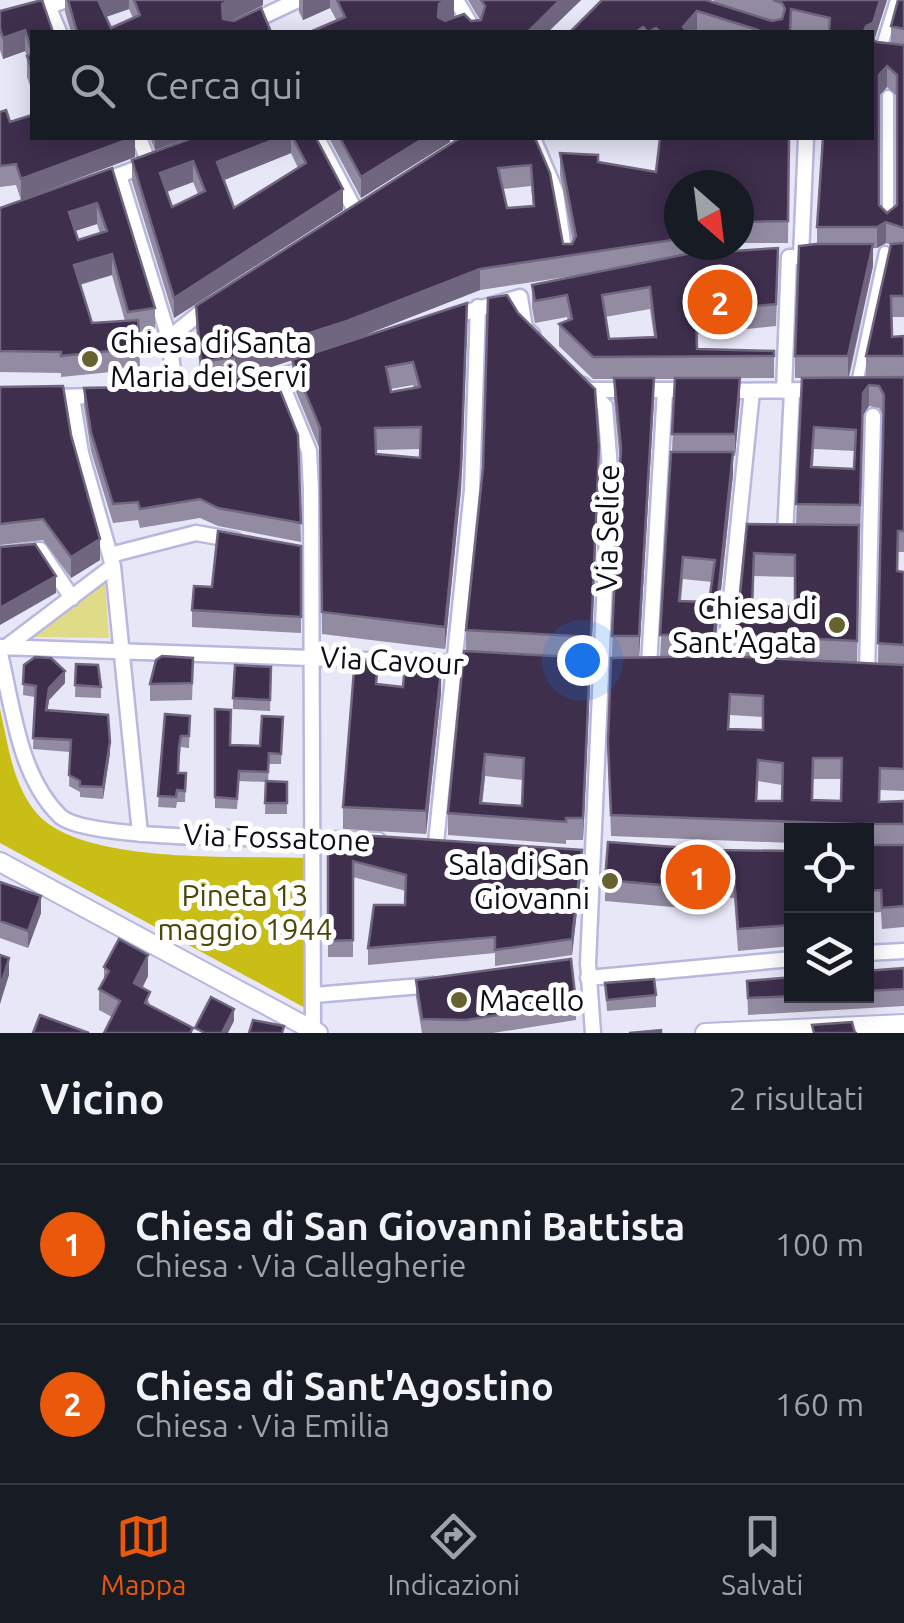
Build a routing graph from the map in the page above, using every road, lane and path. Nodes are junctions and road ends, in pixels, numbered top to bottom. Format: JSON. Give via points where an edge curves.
{"nodes":[{"id":1,"x":66,"y":0,"type":"edge"},
{"id":2,"x":298,"y":0,"type":"edge"},
{"id":3,"x":456,"y":0,"type":"edge"},
{"id":4,"x":896,"y":0,"type":"edge"},
{"id":5,"x":48,"y":6,"type":"junction"},
{"id":6,"x":0,"y":26,"type":"edge"},
{"id":7,"x":466,"y":27,"type":"edge"},
{"id":8,"x":58,"y":30,"type":"edge"},
{"id":9,"x":234,"y":30,"type":"edge"},
{"id":10,"x":882,"y":57,"type":"edge"},
{"id":11,"x":888,"y":96,"type":"dead end"},
{"id":12,"x":141,"y":140,"type":"edge"},
{"id":13,"x":318,"y":140,"type":"edge"},
{"id":14,"x":536,"y":140,"type":"edge"},
{"id":15,"x":806,"y":140,"type":"edge"},
{"id":16,"x":166,"y":157,"type":"edge"},
{"id":17,"x":150,"y":163,"type":"junction"},
{"id":18,"x":119,"y":175,"type":"junction"},
{"id":19,"x":85,"y":188,"type":"edge"},
{"id":20,"x":372,"y":204,"type":"edge"},
{"id":21,"x":357,"y":214,"type":"junction"},
{"id":22,"x":343,"y":221,"type":"edge"},
{"id":23,"x":888,"y":226,"type":"edge"},
{"id":24,"x":884,"y":255,"type":"junction"},
{"id":25,"x":795,"y":257,"type":"junction"},
{"id":26,"x":817,"y":257,"type":"edge"},
{"id":27,"x":904,"y":257,"type":"edge"},
{"id":28,"x":567,"y":258,"type":"edge"},
{"id":29,"x":867,"y":258,"type":"edge"},
{"id":30,"x":772,"y":259,"type":"edge"},
{"id":31,"x":537,"y":294,"type":"edge"},
{"id":32,"x":520,"y":297,"type":"junction"},
{"id":33,"x":220,"y":298,"type":"edge"},
{"id":34,"x":478,"y":307,"type":"junction"},
{"id":35,"x":442,"y":320,"type":"edge"},
{"id":36,"x":169,"y":338,"type":"junction"},
{"id":37,"x":539,"y":341,"type":"edge"},
{"id":38,"x":315,"y":365,"type":"edge"},
{"id":39,"x":566,"y":368,"type":"edge"},
{"id":40,"x":279,"y":378,"type":"junction"},
{"id":41,"x":251,"y":386,"type":"edge"},
{"id":42,"x":856,"y":389,"type":"junction"},
{"id":43,"x":589,"y":390,"type":"junction"},
{"id":44,"x":665,"y":390,"type":"junction"},
{"id":45,"x":874,"y":390,"type":"edge"},
{"id":46,"x":752,"y":391,"type":"junction"},
{"id":47,"x":788,"y":391,"type":"junction"},
{"id":48,"x":160,"y":395,"type":"edge"},
{"id":49,"x":126,"y":396,"type":"edge"},
{"id":50,"x":72,"y":397,"type":"junction"},
{"id":51,"x":36,"y":398,"type":"edge"},
{"id":52,"x":873,"y":416,"type":"dead end"},
{"id":53,"x":662,"y":465,"type":"junction"},
{"id":54,"x":679,"y":465,"type":"edge"},
{"id":55,"x":730,"y":465,"type":"edge"},
{"id":56,"x":747,"y":465,"type":"junction"},
{"id":57,"x":738,"y":535,"type":"junction"},
{"id":58,"x":771,"y":535,"type":"junction"},
{"id":59,"x":802,"y":535,"type":"edge"},
{"id":60,"x":855,"y":536,"type":"edge"},
{"id":61,"x":872,"y":537,"type":"junction"},
{"id":62,"x":252,"y":543,"type":"edge"},
{"id":63,"x":290,"y":550,"type":"edge"},
{"id":64,"x":309,"y":554,"type":"junction"},
{"id":65,"x":0,"y":555,"type":"edge"},
{"id":66,"x":112,"y":561,"type":"junction"},
{"id":67,"x":72,"y":598,"type":"junction"},
{"id":68,"x":2,"y":649,"type":"edge"},
{"id":69,"x":122,"y":651,"type":"junction"},
{"id":70,"x":310,"y":656,"type":"junction"},
{"id":71,"x":455,"y":662,"type":"junction"},
{"id":72,"x":489,"y":665,"type":"edge"},
{"id":73,"x":668,"y":666,"type":"edge"},
{"id":74,"x":705,"y":666,"type":"edge"},
{"id":75,"x":724,"y":666,"type":"junction"},
{"id":76,"x":619,"y":668,"type":"junction"},
{"id":77,"x":742,"y":668,"type":"edge"},
{"id":78,"x":849,"y":674,"type":"edge"},
{"id":79,"x":867,"y":675,"type":"junction"},
{"id":80,"x":886,"y":676,"type":"edge"},
{"id":81,"x":140,"y":834,"type":"junction"},
{"id":82,"x":316,"y":837,"type":"junction"},
{"id":83,"x":402,"y":841,"type":"edge"},
{"id":84,"x":419,"y":842,"type":"edge"},
{"id":85,"x":436,"y":843,"type":"junction"},
{"id":86,"x":456,"y":845,"type":"edge"},
{"id":87,"x":615,"y":847,"type":"edge"},
{"id":88,"x":594,"y":852,"type":"junction"},
{"id":89,"x":573,"y":855,"type":"edge"},
{"id":90,"x":0,"y":862,"type":"edge"},
{"id":91,"x":904,"y":951,"type":"edge"},
{"id":92,"x":874,"y":953,"type":"edge"},
{"id":93,"x":784,"y":960,"type":"edge"},
{"id":94,"x":569,"y":966,"type":"edge"},
{"id":95,"x":588,"y":970,"type":"junction"},
{"id":96,"x":454,"y":983,"type":"edge"},
{"id":97,"x":314,"y":995,"type":"junction"},
{"id":98,"x":904,"y":1024,"type":"edge"},
{"id":99,"x":315,"y":1032,"type":"edge"},
{"id":100,"x":593,"y":1033,"type":"edge"},
{"id":101,"x":705,"y":1033,"type":"edge"}],
"edges":[{"from":1,"to":5,"type":"street"},
{"from":2,"to":9,"type":"street"},
{"from":3,"to":7,"type":"street"},
{"from":4,"to":10,"type":"street"},
{"from":5,"to":6,"type":"street"},
{"from":5,"to":8,"type":"street"},
{"from":11,"to":23,"type":"street"},
{"from":12,"to":17,"type":"street"},
{"from":13,"to":21,"type":"street"},
{"from":14,"to":28,"type":"street","via":[[558,192]]},
{"from":15,"to":25,"type":"street"},
{"from":16,"to":17,"type":"street"},
{"from":17,"to":18,"type":"street"},
{"from":18,"to":19,"type":"street"},
{"from":18,"to":36,"type":"street"},
{"from":20,"to":21,"type":"street"},
{"from":21,"to":22,"type":"street"},
{"from":24,"to":27,"type":"street"},
{"from":24,"to":29,"type":"street"},
{"from":24,"to":42,"type":"street"},
{"from":25,"to":26,"type":"street"},
{"from":25,"to":30,"type":"street"},
{"from":25,"to":47,"type":"street"},
{"from":31,"to":32,"type":"street"},
{"from":32,"to":34,"type":"street"},
{"from":32,"to":37,"type":"street","via":[[525,328]]},
{"from":33,"to":36,"type":"street"},
{"from":34,"to":35,"type":"street"},
{"from":34,"to":71,"type":"street","via":[[472,490]]},
{"from":36,"to":48,"type":"street","via":[[182,394]]},
{"from":38,"to":40,"type":"street"},
{"from":39,"to":43,"type":"street","name":"Via Selice"},
{"from":40,"to":41,"type":"street"},
{"from":40,"to":64,"type":"street","via":[[308,452]]},
{"from":42,"to":45,"type":"street"},
{"from":42,"to":47,"type":"street"},
{"from":43,"to":44,"type":"street"},
{"from":43,"to":76,"type":"street","name":"Via Selice","via":[[605,406]]},
{"from":44,"to":46,"type":"street"},
{"from":44,"to":53,"type":"street"},
{"from":46,"to":47,"type":"street"},
{"from":46,"to":56,"type":"street"},
{"from":47,"to":58,"type":"street"},
{"from":49,"to":50,"type":"street"},
{"from":50,"to":51,"type":"street"},
{"from":50,"to":66,"type":"street"},
{"from":52,"to":61,"type":"street"},
{"from":53,"to":54,"type":"street"},
{"from":53,"to":76,"type":"street"},
{"from":55,"to":56,"type":"street"},
{"from":56,"to":57,"type":"street"},
{"from":57,"to":58,"type":"street"},
{"from":57,"to":75,"type":"street"},
{"from":58,"to":59,"type":"street"},
{"from":60,"to":61,"type":"street"},
{"from":61,"to":79,"type":"street"},
{"from":62,"to":66,"type":"street","via":[[196,533]]},
{"from":63,"to":64,"type":"street"},
{"from":64,"to":70,"type":"street"},
{"from":65,"to":67,"type":"street","via":[[40,550]]},
{"from":66,"to":67,"type":"street"},
{"from":66,"to":69,"type":"street"},
{"from":67,"to":68,"type":"street"},
{"from":68,"to":69,"type":"street","name":"Via Cavour"},
{"from":68,"to":81,"type":"street","name":"Via Fossatone","via":[[29,772],[45,798],[64,820]]},
{"from":69,"to":70,"type":"street","name":"Via Cavour"},
{"from":69,"to":81,"type":"street"},
{"from":70,"to":71,"type":"street","name":"Via Cavour"},
{"from":70,"to":82,"type":"street"},
{"from":71,"to":72,"type":"street","name":"Via Cavour"},
{"from":71,"to":85,"type":"street"},
{"from":73,"to":76,"type":"street"},
{"from":74,"to":75,"type":"street"},
{"from":75,"to":77,"type":"street"},
{"from":76,"to":88,"type":"street","name":"Via Selice"},
{"from":78,"to":79,"type":"street"},
{"from":79,"to":80,"type":"street"},
{"from":81,"to":82,"type":"street","name":"Via Fossatone"},
{"from":82,"to":83,"type":"street","name":"Via Fossatone"},
{"from":82,"to":97,"type":"street"},
{"from":84,"to":85,"type":"street"},
{"from":85,"to":86,"type":"street"},
{"from":87,"to":88,"type":"street"},
{"from":88,"to":89,"type":"street"},
{"from":88,"to":95,"type":"street","name":"Via Selice"},
{"from":90,"to":99,"type":"street"},
{"from":91,"to":92,"type":"street"},
{"from":93,"to":95,"type":"street"},
{"from":94,"to":95,"type":"street"},
{"from":95,"to":100,"type":"street","name":"Via Selice"},
{"from":96,"to":97,"type":"street"},
{"from":97,"to":99,"type":"street"},
{"from":98,"to":101,"type":"street"}]}
